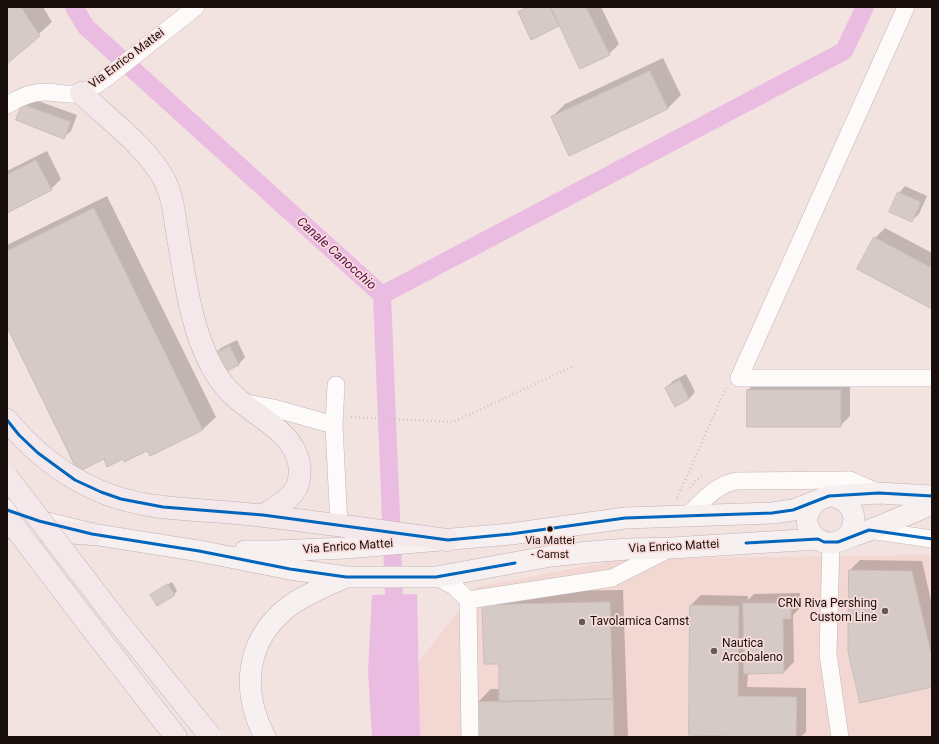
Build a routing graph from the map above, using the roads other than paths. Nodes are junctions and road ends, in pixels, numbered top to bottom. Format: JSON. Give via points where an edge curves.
{"nodes":[{"id":1,"x":196,"y":7,"type":"edge"},
{"id":2,"x":906,"y":7,"type":"edge"},
{"id":3,"x":80,"y":93,"type":"junction"},
{"id":4,"x":7,"y":105,"type":"edge"},
{"id":5,"x":932,"y":378,"type":"edge"},
{"id":6,"x":336,"y":385,"type":"dead end"},
{"id":7,"x":240,"y":402,"type":"junction"},
{"id":8,"x":7,"y":420,"type":"edge"},
{"id":9,"x":334,"y":425,"type":"junction"},
{"id":10,"x":7,"y":477,"type":"edge"},
{"id":11,"x":879,"y":493,"type":"junction"},
{"id":12,"x":932,"y":496,"type":"edge"},
{"id":13,"x":827,"y":498,"type":"junction"},
{"id":14,"x":932,"y":504,"type":"edge"},
{"id":15,"x":7,"y":510,"type":"edge"},
{"id":16,"x":263,"y":515,"type":"junction"},
{"id":17,"x":687,"y":516,"type":"junction"},
{"id":18,"x":7,"y":517,"type":"edge"},
{"id":19,"x":342,"y":526,"type":"junction"},
{"id":20,"x":7,"y":528,"type":"edge"},
{"id":21,"x":869,"y":530,"type":"junction"},
{"id":22,"x":92,"y":534,"type":"junction"},
{"id":23,"x":932,"y":539,"type":"edge"},
{"id":24,"x":448,"y":540,"type":"junction"},
{"id":25,"x":831,"y":540,"type":"junction"},
{"id":26,"x":672,"y":548,"type":"junction"},
{"id":27,"x":198,"y":551,"type":"junction"},
{"id":28,"x":346,"y":577,"type":"junction"},
{"id":29,"x":436,"y":577,"type":"junction"},
{"id":30,"x":468,"y":600,"type":"junction"},
{"id":31,"x":176,"y":737,"type":"edge"},
{"id":32,"x":211,"y":737,"type":"edge"},
{"id":33,"x":265,"y":737,"type":"edge"},
{"id":34,"x":470,"y":737,"type":"edge"},
{"id":35,"x":840,"y":737,"type":"edge"}],
"edges":[{"from":1,"to":3,"type":"street","name":"Via Enrico Mattei","via":[[105,79]]},
{"from":2,"to":5,"type":"street","via":[[739,378]]},
{"from":3,"to":4,"type":"street","name":"Via Enrico Mattei","via":[[32,93]]},
{"from":3,"to":7,"type":"highway","via":[[141,149],[164,180],[171,199],[186,286],[198,330],[213,368]]},
{"from":6,"to":9,"type":"street"},
{"from":7,"to":9,"type":"street","via":[[273,408]]},
{"from":7,"to":16,"type":"highway","via":[[282,434],[292,447],[298,462],[299,482],[292,496]]},
{"from":8,"to":16,"type":"highway","via":[[19,435],[49,462],[75,480],[112,497],[137,504]]},
{"from":9,"to":19,"type":"street"},
{"from":10,"to":32,"type":"highway","bridge":true,"via":[[118,622]]},
{"from":11,"to":12,"type":"main road","name":"Via Enrico Mattei"},
{"from":11,"to":13,"type":"main road","name":"Via Enrico Mattei"},
{"from":11,"to":17,"type":"street","name":"Via Enrico Mattei","via":[[850,480],[737,481],[718,487]]},
{"from":13,"to":17,"type":"main road","name":"Via Enrico Mattei","via":[[793,510],[772,513]]},
{"from":13,"to":25,"type":"main road","via":[[810,510],[807,522],[812,534]]},
{"from":13,"to":25,"type":"main road","via":[[848,503],[854,515],[849,534]]},
{"from":14,"to":21,"type":"main road","name":"Via Enrico Mattei"},
{"from":15,"to":22,"type":"main road","name":"Via Enrico Mattei"},
{"from":16,"to":19,"type":"highway"},
{"from":17,"to":24,"type":"main road","name":"Via Enrico Mattei","via":[[625,518]]},
{"from":18,"to":31,"type":"highway","bridge":true},
{"from":19,"to":24,"type":"highway"},
{"from":20,"to":22,"type":"highway"},
{"from":21,"to":23,"type":"street","name":"Via Enrico Mattei"},
{"from":21,"to":25,"type":"main road","name":"Via Enrico Mattei"},
{"from":22,"to":27,"type":"main road","name":"Via Enrico Mattei"},
{"from":24,"to":27,"type":"main road","name":"Via Enrico Mattei","via":[[274,552]]},
{"from":25,"to":26,"type":"main road","name":"Via Enrico Mattei"},
{"from":25,"to":35,"type":"street","via":[[828,654]]},
{"from":26,"to":29,"type":"main road","name":"Via Enrico Mattei","via":[[551,556]]},
{"from":26,"to":30,"type":"street","via":[[612,578]]},
{"from":27,"to":28,"type":"main road","name":"Via Enrico Mattei","via":[[271,566]]},
{"from":28,"to":29,"type":"main road","name":"Via Enrico Mattei"},
{"from":28,"to":33,"type":"main road","via":[[289,607],[269,627],[259,643],[251,668],[250,683],[253,706]]},
{"from":29,"to":30,"type":"street","name":"Via Enrico Mattei","via":[[454,586]]},
{"from":30,"to":34,"type":"street"}]}
